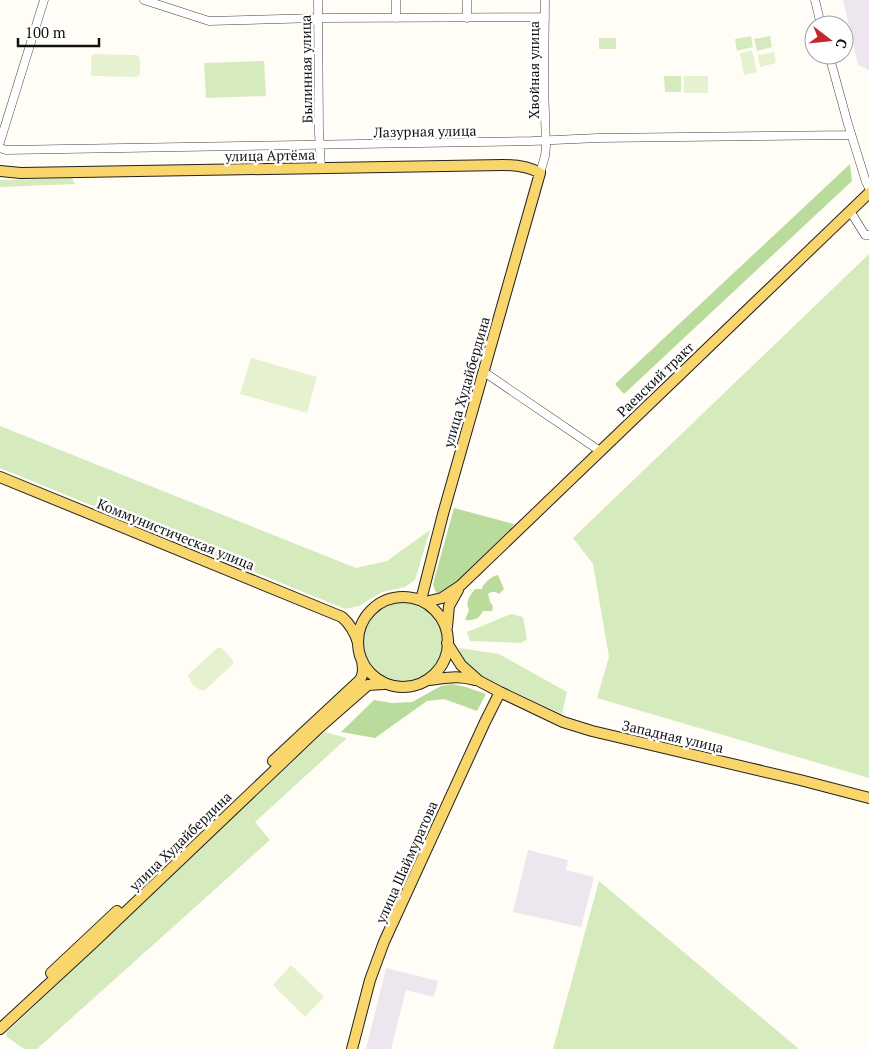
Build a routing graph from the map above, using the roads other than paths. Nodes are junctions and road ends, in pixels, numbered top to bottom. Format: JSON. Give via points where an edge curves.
{"nodes":[{"id":1,"x":44,"y":0,"type":"edge"},
{"id":2,"x":144,"y":0,"type":"edge"},
{"id":3,"x":318,"y":0,"type":"edge"},
{"id":4,"x":396,"y":0,"type":"edge"},
{"id":5,"x":467,"y":0,"type":"edge"},
{"id":6,"x":545,"y":0,"type":"edge"},
{"id":7,"x":815,"y":0,"type":"edge"},
{"id":8,"x":819,"y":15,"type":"edge"},
{"id":9,"x":545,"y":17,"type":"junction"},
{"id":10,"x":318,"y":18,"type":"junction"},
{"id":11,"x":396,"y":18,"type":"junction"},
{"id":12,"x":467,"y":18,"type":"junction"},
{"id":13,"x":832,"y":65,"type":"edge"},
{"id":14,"x":851,"y":136,"type":"junction"},
{"id":15,"x":546,"y":140,"type":"junction"},
{"id":16,"x":0,"y":142,"type":"edge"},
{"id":17,"x":320,"y":145,"type":"junction"},
{"id":18,"x":0,"y":148,"type":"edge"},
{"id":19,"x":321,"y":167,"type":"junction"},
{"id":20,"x":0,"y":171,"type":"edge"},
{"id":21,"x":540,"y":172,"type":"junction"},
{"id":22,"x":869,"y":188,"type":"edge"},
{"id":23,"x":869,"y":192,"type":"edge"},
{"id":24,"x":850,"y":211,"type":"junction"},
{"id":25,"x":869,"y":235,"type":"edge"},
{"id":26,"x":484,"y":372,"type":"junction"},
{"id":27,"x":600,"y":451,"type":"junction"},
{"id":28,"x":0,"y":477,"type":"edge"},
{"id":29,"x":460,"y":586,"type":"junction"},
{"id":30,"x":422,"y":601,"type":"junction"},
{"id":31,"x":370,"y":613,"type":"junction"},
{"id":32,"x":342,"y":617,"type":"junction"},
{"id":33,"x":447,"y":632,"type":"junction"},
{"id":34,"x":358,"y":643,"type":"junction"},
{"id":35,"x":447,"y":643,"type":"junction"},
{"id":36,"x":362,"y":660,"type":"junction"},
{"id":37,"x":426,"y":681,"type":"junction"},
{"id":38,"x":479,"y":681,"type":"junction"},
{"id":39,"x":384,"y":684,"type":"junction"},
{"id":40,"x":500,"y":692,"type":"junction"},
{"id":41,"x":869,"y":798,"type":"edge"},
{"id":42,"x":0,"y":1020,"type":"edge"},
{"id":43,"x":0,"y":1029,"type":"edge"},
{"id":44,"x":352,"y":1049,"type":"edge"}],
"edges":[{"from":1,"to":16,"type":"street"},
{"from":2,"to":10,"type":"street","via":[[209,21]]},
{"from":3,"to":10,"type":"street","name":"Былинная улица"},
{"from":4,"to":11,"type":"street"},
{"from":5,"to":12,"type":"street"},
{"from":6,"to":9,"type":"street","name":"Хвойная улица"},
{"from":7,"to":8,"type":"street"},
{"from":9,"to":12,"type":"street"},
{"from":9,"to":15,"type":"street","name":"Хвойная улица"},
{"from":10,"to":11,"type":"street"},
{"from":10,"to":17,"type":"street","name":"Былинная улица"},
{"from":11,"to":12,"type":"street"},
{"from":13,"to":14,"type":"street"},
{"from":14,"to":15,"type":"street","name":"Лазурная улица"},
{"from":14,"to":22,"type":"street"},
{"from":15,"to":17,"type":"street","name":"Лазурная улица"},
{"from":15,"to":21,"type":"street","name":"Хвойная улица"},
{"from":17,"to":18,"type":"street","name":"Лазурная улица"},
{"from":17,"to":19,"type":"street","name":"Былинная улица"},
{"from":19,"to":20,"type":"main road","name":"улица Артёма"},
{"from":19,"to":21,"type":"main road","name":"улица Артёма","via":[[503,165]]},
{"from":21,"to":26,"type":"main road","name":"улица Худайбердина"},
{"from":23,"to":24,"type":"main road","name":"Раевский тракт"},
{"from":24,"to":25,"type":"street","via":[[865,235]]},
{"from":24,"to":27,"type":"main road","name":"Раевский тракт"},
{"from":26,"to":27,"type":"street"},
{"from":26,"to":30,"type":"main road","name":"улица Худайбердина"},
{"from":27,"to":29,"type":"main road","name":"Раевский тракт"},
{"from":28,"to":32,"type":"main road","name":"Коммунистическая улица"},
{"from":29,"to":30,"type":"main road","name":"Раевский тракт","via":[[442,598]]},
{"from":29,"to":33,"type":"main road","name":"Раевский тракт","via":[[449,606]]},
{"from":30,"to":31,"type":"main road","via":[[408,597],[388,600]]},
{"from":30,"to":33,"type":"main road","via":[[442,619]]},
{"from":31,"to":32,"type":"main road","name":"Коммунистическая улица"},
{"from":31,"to":34,"type":"main road","via":[[364,621]]},
{"from":32,"to":34,"type":"main road","via":[[350,624]]},
{"from":33,"to":35,"type":"main road"},
{"from":34,"to":36,"type":"main road"},
{"from":35,"to":37,"type":"main road","via":[[442,665]]},
{"from":35,"to":38,"type":"main road","name":"Западная улица","via":[[461,665]]},
{"from":36,"to":39,"type":"main road","via":[[375,678]]},
{"from":36,"to":42,"type":"main road","name":"улица Худайбердина","via":[[360,680]]},
{"from":37,"to":38,"type":"main road","name":"Западная улица","via":[[456,676]]},
{"from":37,"to":39,"type":"main road","via":[[406,687]]},
{"from":38,"to":40,"type":"main road","name":"Западная улица"},
{"from":39,"to":43,"type":"main road","name":"улица Худайбердина","via":[[368,685],[320,727]]},
{"from":40,"to":41,"type":"main road","name":"Западная улица","via":[[584,729]]},
{"from":40,"to":44,"type":"main road","name":"улица Шаймуратова","via":[[384,942],[370,980]]}]}
